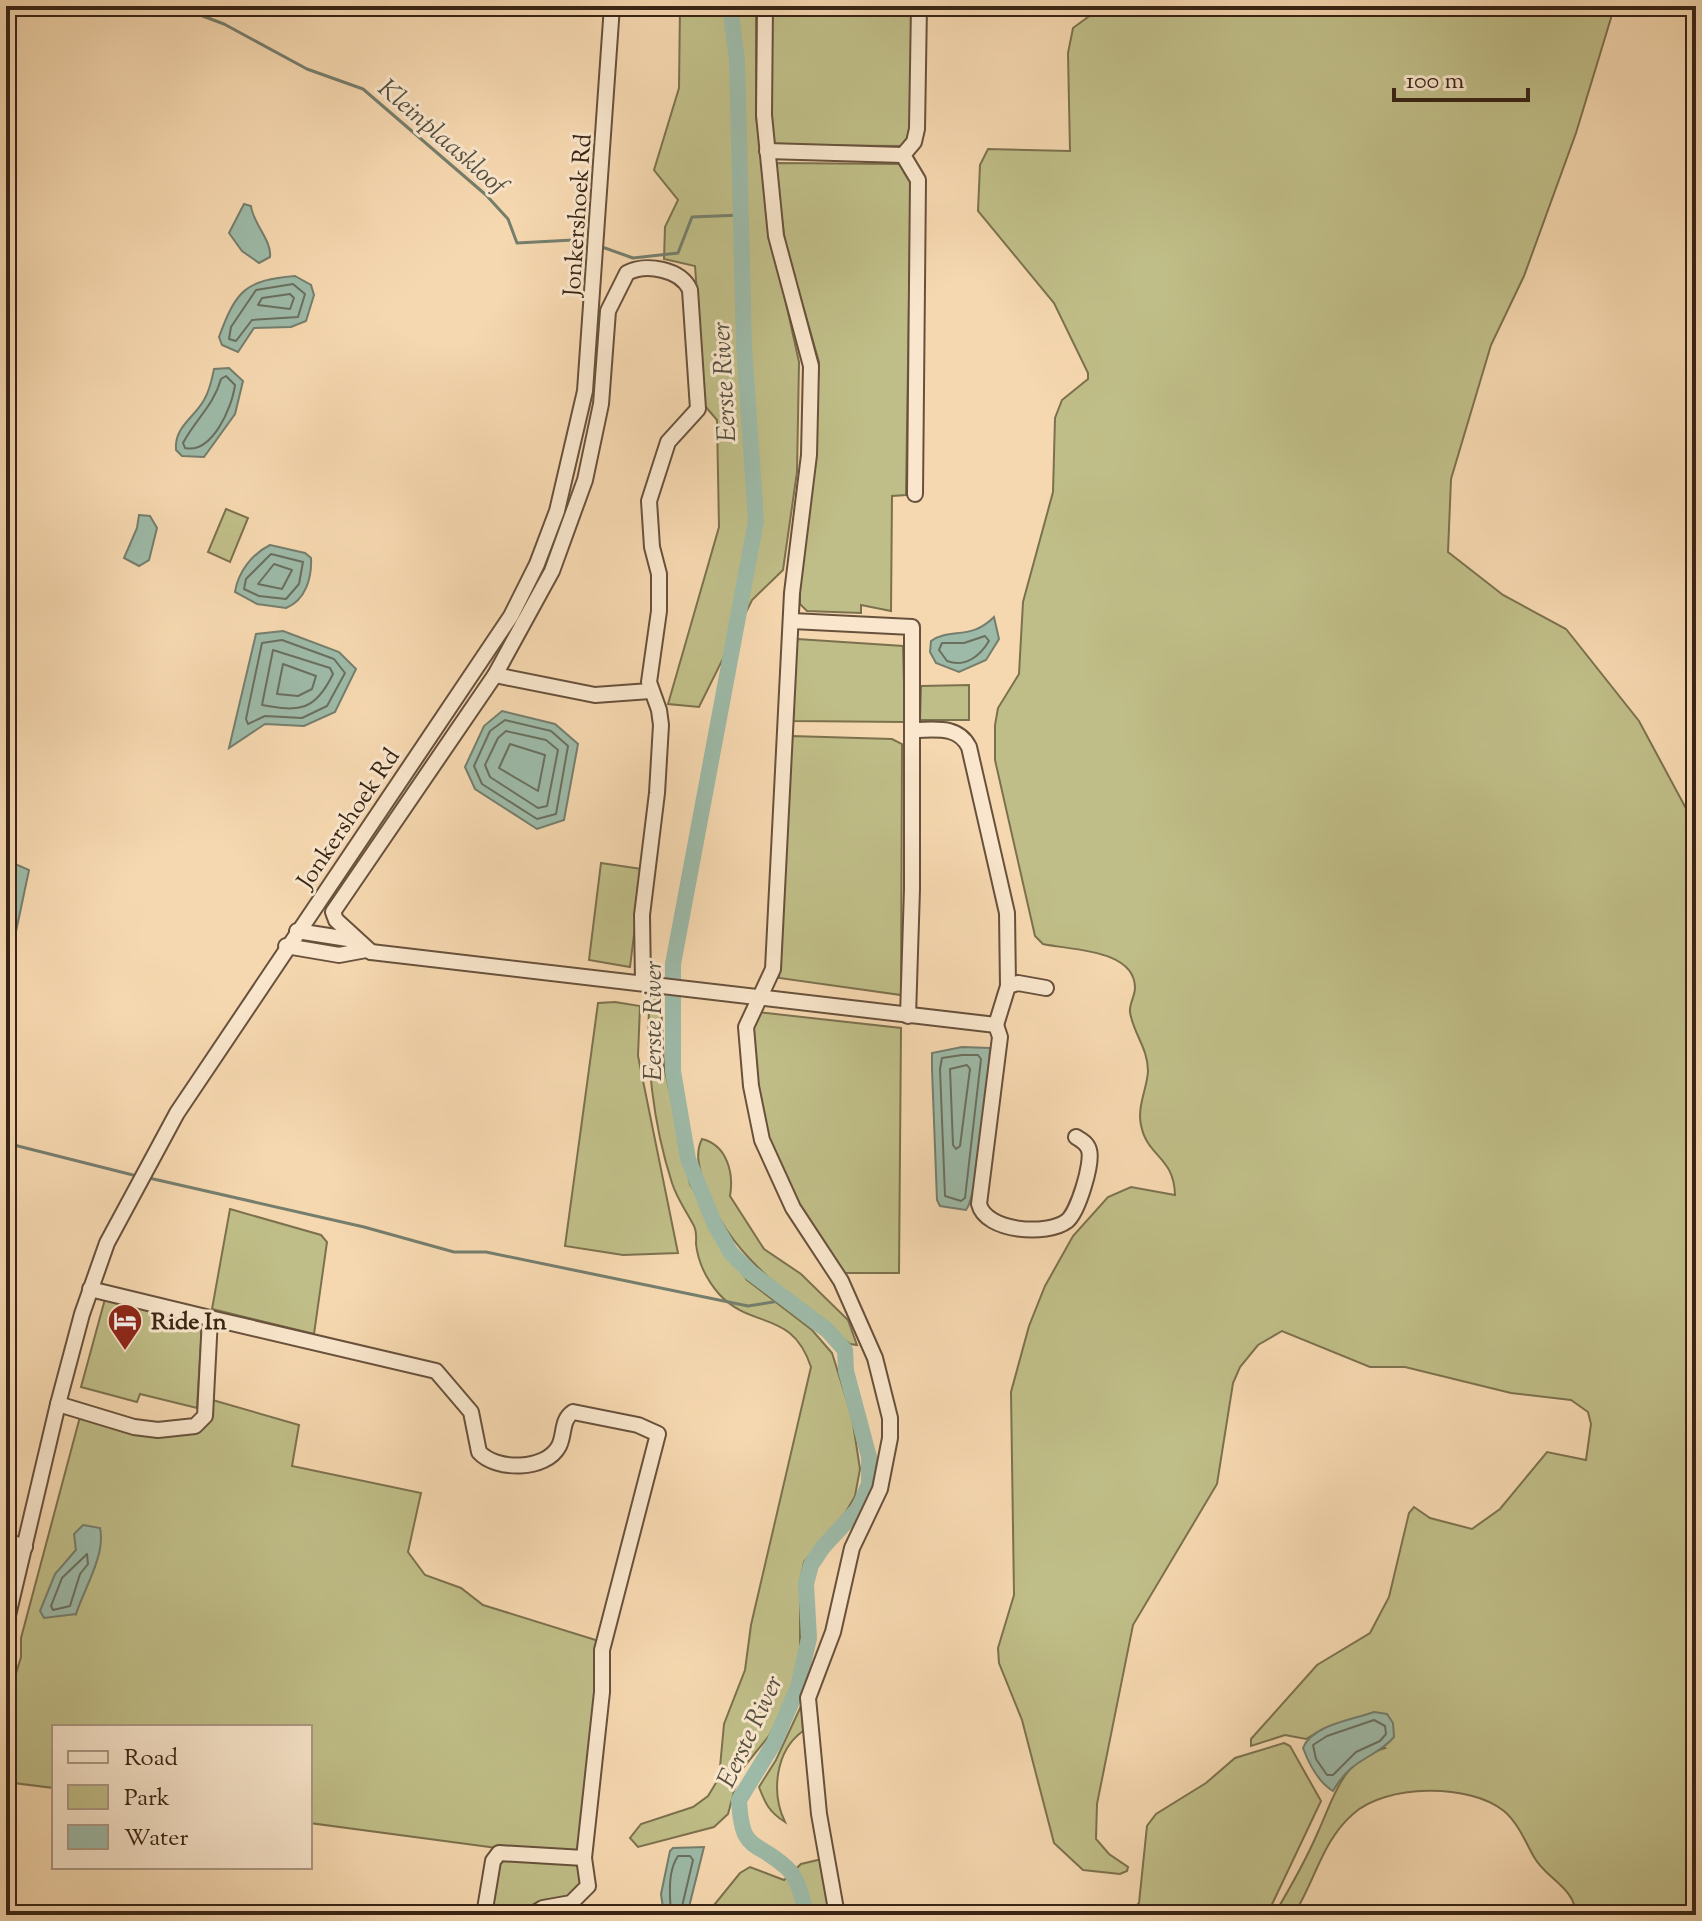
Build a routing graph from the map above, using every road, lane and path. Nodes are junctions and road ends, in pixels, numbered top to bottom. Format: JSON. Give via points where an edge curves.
{"nodes":[{"id":1,"x":612,"y":6,"type":"edge"},
{"id":2,"x":765,"y":6,"type":"edge"},
{"id":3,"x":919,"y":6,"type":"edge"},
{"id":4,"x":767,"y":151,"type":"junction"},
{"id":5,"x":903,"y":155,"type":"junction"},
{"id":6,"x":915,"y":494,"type":"dead end"},
{"id":7,"x":792,"y":621,"type":"junction"},
{"id":8,"x":495,"y":675,"type":"junction"},
{"id":9,"x":650,"y":691,"type":"junction"},
{"id":10,"x":914,"y":730,"type":"junction"},
{"id":11,"x":297,"y":931,"type":"junction"},
{"id":12,"x":286,"y":946,"type":"junction"},
{"id":13,"x":368,"y":951,"type":"junction"},
{"id":14,"x":649,"y":984,"type":"junction"},
{"id":15,"x":1008,"y":986,"type":"junction"},
{"id":16,"x":1046,"y":988,"type":"dead end"},
{"id":17,"x":757,"y":998,"type":"junction"},
{"id":18,"x":908,"y":1016,"type":"junction"},
{"id":19,"x":996,"y":1025,"type":"junction"},
{"id":20,"x":1076,"y":1137,"type":"dead end"},
{"id":21,"x":90,"y":1289,"type":"junction"},
{"id":22,"x":210,"y":1318,"type":"junction"},
{"id":23,"x":58,"y":1404,"type":"junction"},
{"id":24,"x":6,"y":1541,"type":"edge"},
{"id":25,"x":25,"y":1547,"type":"junction"},
{"id":26,"x":6,"y":1624,"type":"edge"},
{"id":27,"x":584,"y":1858,"type":"junction"},
{"id":28,"x":484,"y":1915,"type":"edge"},
{"id":29,"x":531,"y":1915,"type":"edge"},
{"id":30,"x":837,"y":1915,"type":"edge"}],
"edges":[{"from":1,"to":11,"type":"street","name":"Jonkershoek Rd","via":[[590,352],[557,511],[511,616]]},
{"from":2,"to":4,"type":"street"},
{"from":3,"to":5,"type":"street","via":[[917,129]]},
{"from":4,"to":5,"type":"street"},
{"from":4,"to":7,"type":"street","via":[[776,236],[811,366],[809,455]]},
{"from":5,"to":6,"type":"street","via":[[918,180]]},
{"from":7,"to":10,"type":"street","via":[[912,627]]},
{"from":7,"to":17,"type":"street","via":[[773,969]]},
{"from":8,"to":9,"type":"street","via":[[595,695]]},
{"from":8,"to":9,"type":"street","via":[[552,571],[577,505],[601,404],[610,305],[627,273],[656,270],[678,275],[690,290],[698,409],[668,442],[649,501],[659,586]]},
{"from":8,"to":13,"type":"street","via":[[333,912]]},
{"from":9,"to":14,"type":"street","via":[[661,725],[642,915]]},
{"from":10,"to":15,"type":"street","via":[[950,730],[969,747],[1007,913]]},
{"from":10,"to":18,"type":"street"},
{"from":11,"to":12,"type":"street","name":"Jonkershoek Rd"},
{"from":11,"to":13,"type":"street","via":[[348,939]]},
{"from":12,"to":13,"type":"street","via":[[339,955]]},
{"from":12,"to":21,"type":"street","name":"Jonkershoek Rd","via":[[177,1113],[107,1243]]},
{"from":13,"to":14,"type":"street"},
{"from":14,"to":17,"type":"street"},
{"from":15,"to":16,"type":"street"},
{"from":15,"to":19,"type":"street"},
{"from":17,"to":18,"type":"street"},
{"from":17,"to":30,"type":"street","via":[[746,1034],[762,1140],[793,1208],[847,1294],[875,1358],[890,1418],[880,1489],[852,1548],[833,1632],[808,1698],[819,1814]]},
{"from":18,"to":19,"type":"street"},
{"from":19,"to":20,"type":"street","via":[[1000,1037],[979,1204],[986,1219],[997,1225],[1049,1228],[1072,1217],[1090,1153]]},
{"from":21,"to":22,"type":"street"},
{"from":21,"to":23,"type":"street","name":"Jonkershoek Rd"},
{"from":22,"to":23,"type":"street","via":[[201,1424],[146,1429]]},
{"from":22,"to":27,"type":"street","via":[[436,1371],[471,1412],[479,1452],[498,1464],[513,1466],[548,1456],[560,1445],[565,1421],[573,1412],[657,1431],[602,1650]]},
{"from":23,"to":25,"type":"street","name":"Jonkershoek Rd"},
{"from":24,"to":25,"type":"street"},
{"from":25,"to":26,"type":"street","name":"Jonkershoek Rd"},
{"from":27,"to":28,"type":"street","via":[[499,1853]]},
{"from":27,"to":29,"type":"street","via":[[588,1886],[578,1899]]}]}
